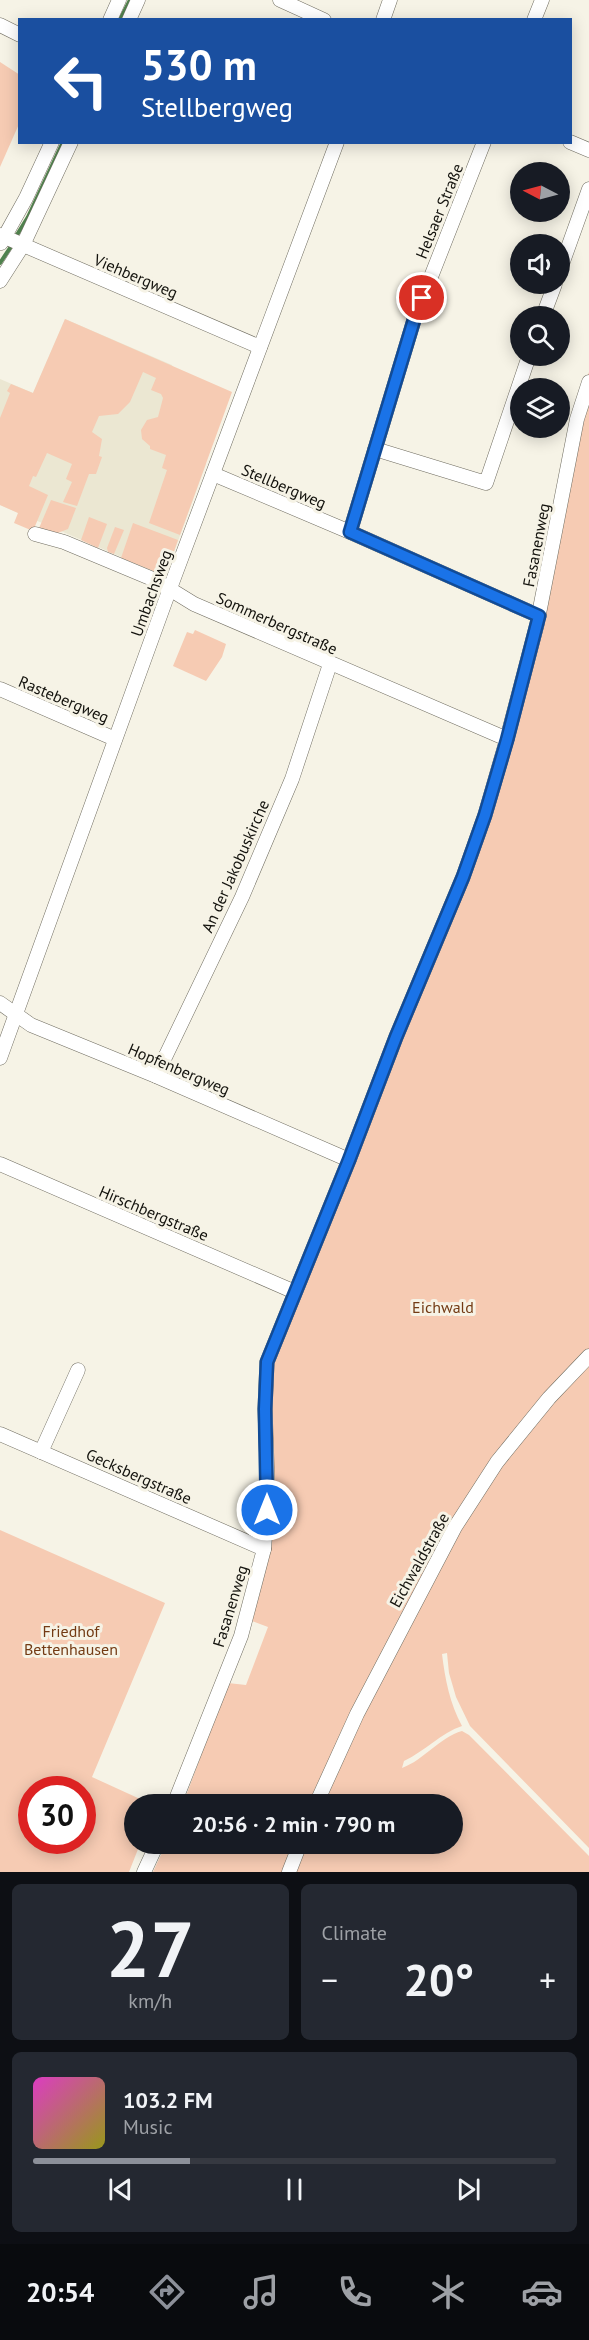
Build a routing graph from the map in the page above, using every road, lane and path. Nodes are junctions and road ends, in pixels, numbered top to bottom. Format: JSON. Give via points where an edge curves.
{"nodes":[{"id":1,"x":119,"y":0,"type":"edge"},
{"id":2,"x":138,"y":0,"type":"edge"},
{"id":3,"x":280,"y":0,"type":"edge"},
{"id":4,"x":390,"y":0,"type":"edge"},
{"id":5,"x":542,"y":0,"type":"edge"},
{"id":6,"x":111,"y":18,"type":"edge"},
{"id":7,"x":130,"y":18,"type":"edge"},
{"id":8,"x":320,"y":18,"type":"edge"},
{"id":9,"x":384,"y":18,"type":"edge"},
{"id":10,"x":535,"y":18,"type":"edge"},
{"id":11,"x":0,"y":25,"type":"edge"},
{"id":12,"x":18,"y":33,"type":"edge"},
{"id":13,"x":572,"y":143,"type":"edge"},
{"id":14,"x":51,"y":144,"type":"edge"},
{"id":15,"x":70,"y":144,"type":"edge"},
{"id":16,"x":336,"y":144,"type":"edge"},
{"id":17,"x":483,"y":144,"type":"edge"},
{"id":18,"x":589,"y":150,"type":"edge"},
{"id":19,"x":589,"y":189,"type":"edge"},
{"id":20,"x":9,"y":241,"type":"edge"},
{"id":21,"x":570,"y":242,"type":"edge"},
{"id":22,"x":0,"y":281,"type":"edge"},
{"id":23,"x":260,"y":347,"type":"junction"},
{"id":24,"x":526,"y":366,"type":"edge"},
{"id":25,"x":589,"y":382,"type":"edge"},
{"id":26,"x":375,"y":449,"type":"junction"},
{"id":27,"x":213,"y":474,"type":"junction"},
{"id":28,"x":350,"y":532,"type":"junction"},
{"id":29,"x":35,"y":534,"type":"dead end"},
{"id":30,"x":169,"y":591,"type":"junction"},
{"id":31,"x":539,"y":616,"type":"junction"},
{"id":32,"x":330,"y":664,"type":"junction"},
{"id":33,"x":0,"y":689,"type":"edge"},
{"id":34,"x":116,"y":739,"type":"junction"},
{"id":35,"x":507,"y":740,"type":"junction"},
{"id":36,"x":0,"y":1003,"type":"edge"},
{"id":37,"x":16,"y":1014,"type":"junction"},
{"id":38,"x":0,"y":1058,"type":"edge"},
{"id":39,"x":156,"y":1076,"type":"junction"},
{"id":40,"x":349,"y":1160,"type":"junction"},
{"id":41,"x":0,"y":1164,"type":"edge"},
{"id":42,"x":295,"y":1292,"type":"junction"},
{"id":43,"x":589,"y":1356,"type":"edge"},
{"id":44,"x":78,"y":1370,"type":"dead end"},
{"id":45,"x":0,"y":1434,"type":"edge"},
{"id":46,"x":41,"y":1452,"type":"junction"},
{"id":47,"x":264,"y":1549,"type":"junction"},
{"id":48,"x":178,"y":1794,"type":"edge"},
{"id":49,"x":321,"y":1794,"type":"edge"},
{"id":50,"x":152,"y":1854,"type":"edge"},
{"id":51,"x":296,"y":1854,"type":"edge"},
{"id":52,"x":144,"y":1872,"type":"edge"},
{"id":53,"x":289,"y":1872,"type":"edge"}],
"edges":[{"from":1,"to":6,"type":"street"},
{"from":2,"to":7,"type":"street"},
{"from":3,"to":8,"type":"street"},
{"from":4,"to":9,"type":"street"},
{"from":5,"to":10,"type":"street"},
{"from":11,"to":12,"type":"street"},
{"from":13,"to":18,"type":"street"},
{"from":14,"to":20,"type":"street"},
{"from":15,"to":20,"type":"street"},
{"from":16,"to":23,"type":"street","name":"Umbachsweg"},
{"from":17,"to":26,"type":"street","name":"Helsaer Straße","via":[[414,320]]},
{"from":19,"to":21,"type":"street"},
{"from":20,"to":22,"type":"street"},
{"from":20,"to":23,"type":"street","name":"Viehbergweg"},
{"from":23,"to":27,"type":"street","name":"Umbachsweg"},
{"from":24,"to":26,"type":"street","via":[[486,483]]},
{"from":25,"to":31,"type":"street","name":"Fasanenweg","via":[[577,418]]},
{"from":26,"to":28,"type":"street","name":"Helsaer Straße"},
{"from":27,"to":28,"type":"street","name":"Stellbergweg"},
{"from":27,"to":30,"type":"street","name":"Umbachsweg"},
{"from":28,"to":31,"type":"street","name":"Stellbergweg"},
{"from":29,"to":30,"type":"street","name":"Sommerbergstraße","via":[[155,580]]},
{"from":30,"to":32,"type":"street","name":"Sommerbergstraße"},
{"from":30,"to":34,"type":"street","name":"Umbachsweg"},
{"from":31,"to":35,"type":"street","name":"Fasanenweg"},
{"from":32,"to":35,"type":"street","name":"Sommerbergstraße"},
{"from":32,"to":39,"type":"street","name":"An der Jakobuskirche","via":[[292,779],[242,897]]},
{"from":33,"to":34,"type":"street","name":"Rastebergweg"},
{"from":34,"to":37,"type":"street","name":"Umbachsweg"},
{"from":35,"to":40,"type":"street","name":"Fasanenweg","via":[[463,877]]},
{"from":36,"to":37,"type":"street","name":"Hopfenbergweg"},
{"from":37,"to":38,"type":"street","name":"Umbachsweg"},
{"from":37,"to":39,"type":"street","name":"Hopfenbergweg","via":[[31,1025]]},
{"from":39,"to":40,"type":"street","name":"Hopfenbergweg"},
{"from":40,"to":42,"type":"street","name":"Fasanenweg"},
{"from":41,"to":42,"type":"street","name":"Hirschbergstraße"},
{"from":42,"to":47,"type":"street","name":"Fasanenweg","via":[[267,1362],[268,1496]]},
{"from":43,"to":49,"type":"street","name":"Eichwaldstraße","via":[[497,1462],[455,1527],[357,1714]]},
{"from":44,"to":46,"type":"street"},
{"from":45,"to":46,"type":"street","name":"Gecksbergstraße"},
{"from":46,"to":47,"type":"street","name":"Gecksbergstraße"},
{"from":47,"to":48,"type":"street","name":"Fasanenweg","via":[[241,1636]]},
{"from":50,"to":52,"type":"street"},
{"from":51,"to":53,"type":"street"}]}
